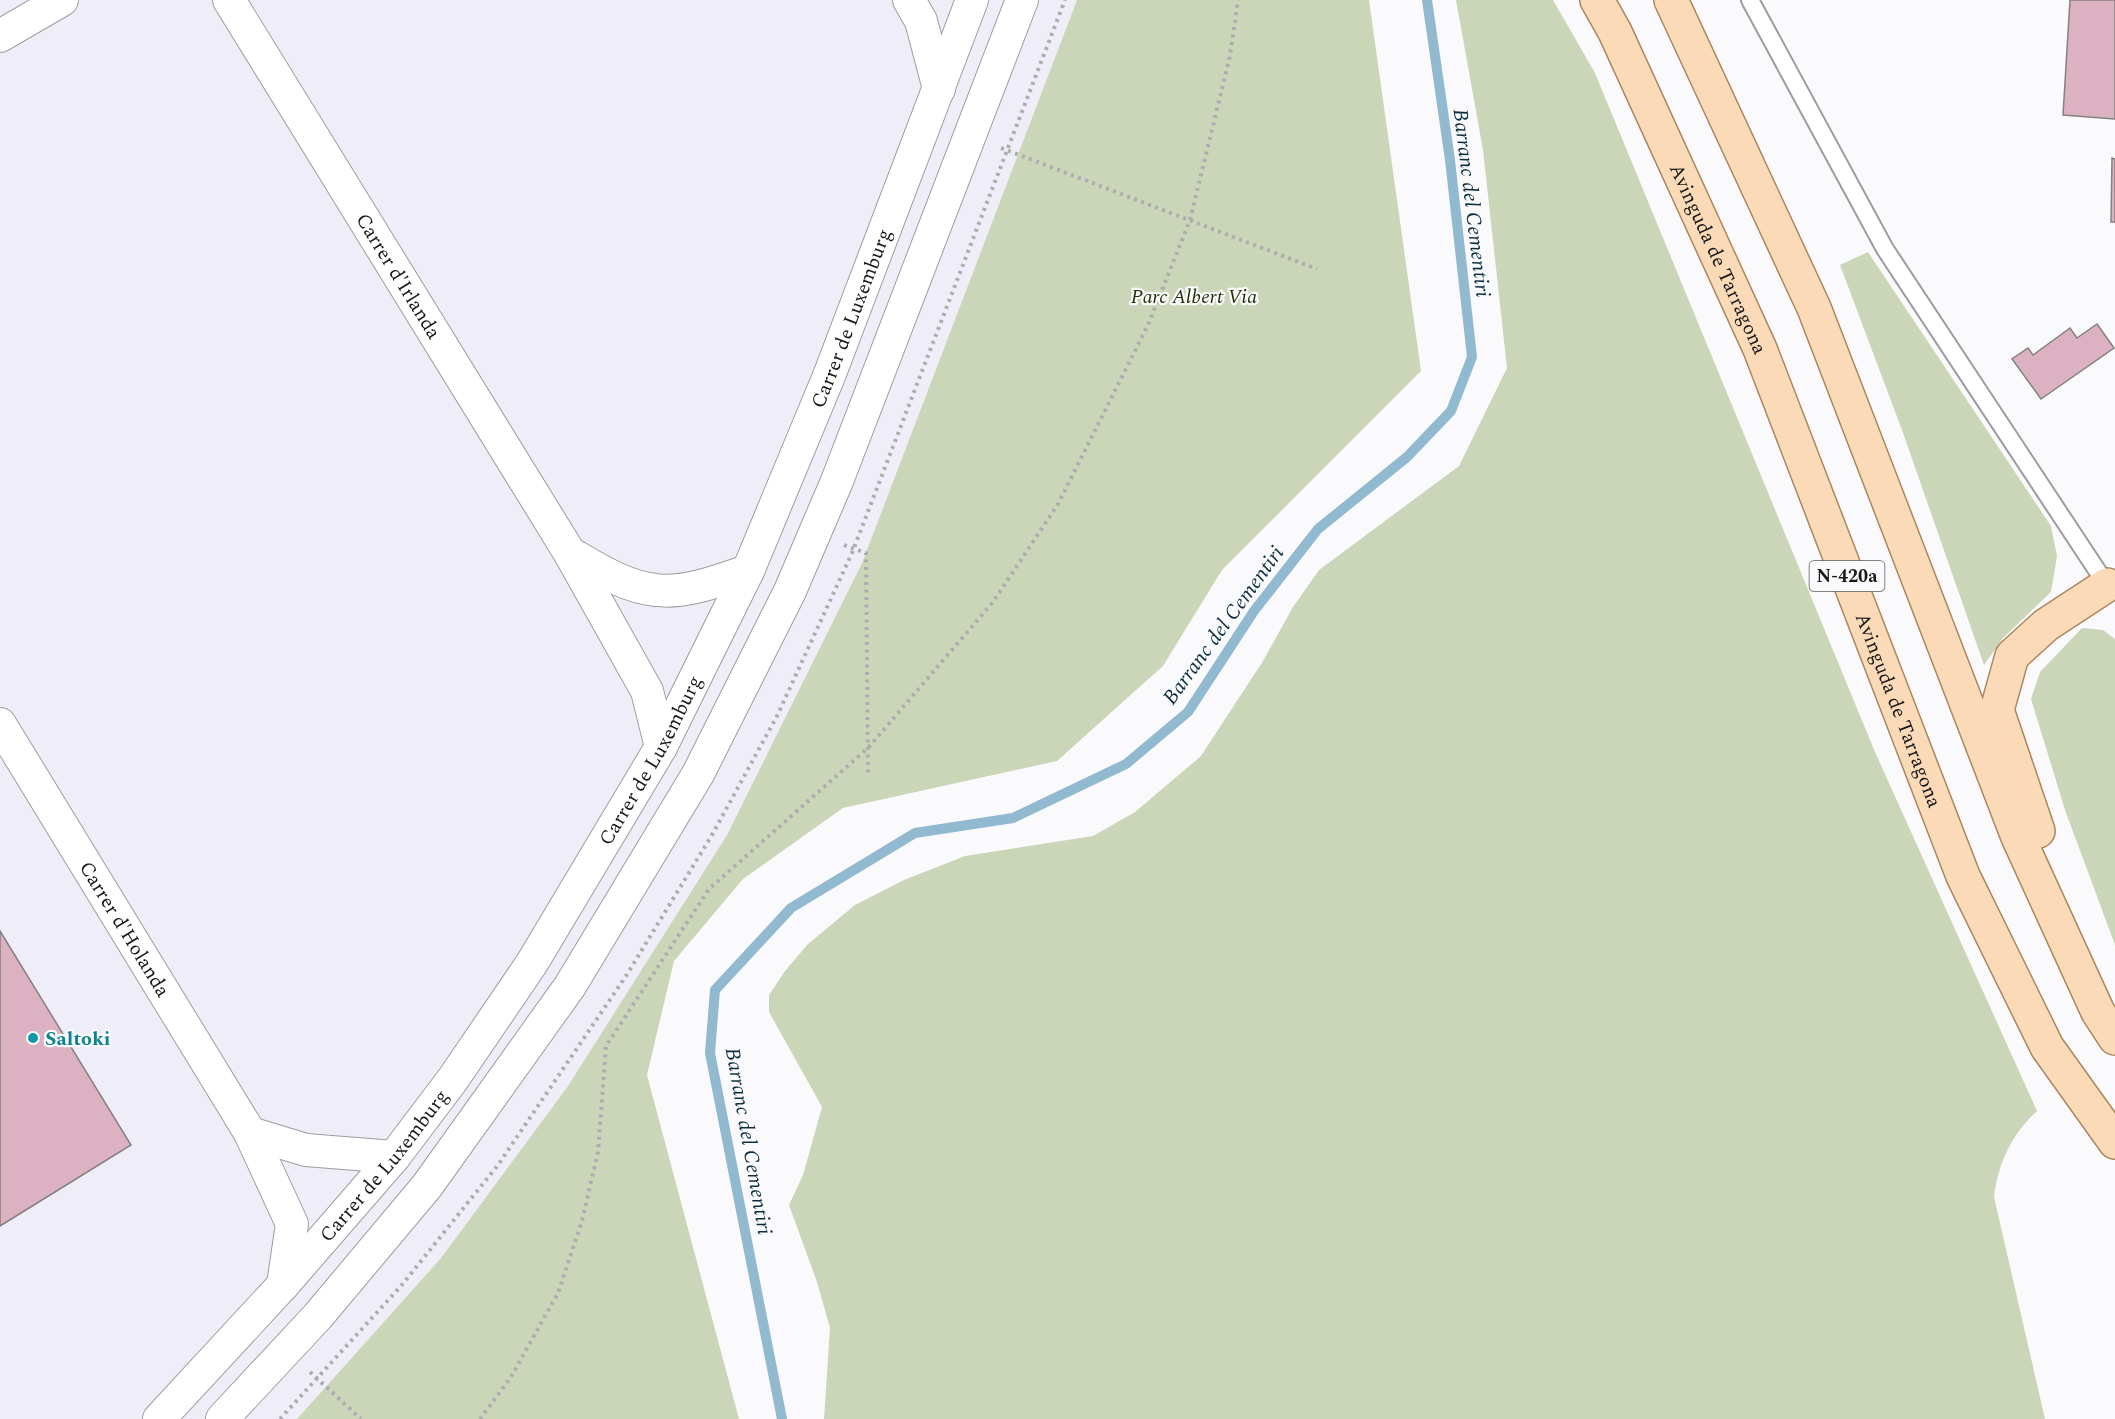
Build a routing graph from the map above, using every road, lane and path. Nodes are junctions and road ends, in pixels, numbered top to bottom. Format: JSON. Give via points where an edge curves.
{"nodes":[{"id":1,"x":62,"y":0,"type":"edge"},
{"id":2,"x":229,"y":0,"type":"edge"},
{"id":3,"x":909,"y":0,"type":"edge"},
{"id":4,"x":972,"y":0,"type":"edge"},
{"id":5,"x":1022,"y":0,"type":"edge"},
{"id":6,"x":1238,"y":0,"type":"edge"},
{"id":7,"x":1597,"y":0,"type":"edge"},
{"id":8,"x":1671,"y":0,"type":"edge"},
{"id":9,"x":1750,"y":0,"type":"edge"},
{"id":10,"x":0,"y":36,"type":"edge"},
{"id":11,"x":939,"y":89,"type":"junction"},
{"id":12,"x":971,"y":136,"type":"junction"},
{"id":13,"x":1190,"y":220,"type":"junction"},
{"id":14,"x":1317,"y":268,"type":"dead end"},
{"id":15,"x":814,"y":534,"type":"junction"},
{"id":16,"x":569,"y":552,"type":"junction"},
{"id":17,"x":748,"y":571,"type":"junction"},
{"id":18,"x":2111,"y":592,"type":"edge"},
{"id":19,"x":0,"y":724,"type":"edge"},
{"id":20,"x":661,"y":747,"type":"junction"},
{"id":21,"x":868,"y":748,"type":"junction"},
{"id":22,"x":868,"y":777,"type":"dead end"},
{"id":23,"x":2107,"y":1025,"type":"edge"},
{"id":24,"x":250,"y":1133,"type":"junction"},
{"id":25,"x":2115,"y":1142,"type":"edge"},
{"id":26,"x":394,"y":1157,"type":"junction"},
{"id":27,"x":283,"y":1285,"type":"junction"},
{"id":28,"x":159,"y":1419,"type":"edge"},
{"id":29,"x":222,"y":1419,"type":"edge"},
{"id":30,"x":480,"y":1419,"type":"edge"}],
"edges":[{"from":1,"to":10,"type":"street"},
{"from":2,"to":16,"type":"street","name":"Carrer d'Irlanda"},
{"from":3,"to":11,"type":"street","via":[[921,21]]},
{"from":4,"to":11,"type":"street","name":"Carrer de Luxemburg"},
{"from":5,"to":12,"type":"street"},
{"from":6,"to":13,"type":"path","via":[[1230,57]]},
{"from":7,"to":25,"type":"main road","name":"Avinguda de Tarragona","number":"N-420a","via":[[1760,349],[1963,876],[2047,1047]]},
{"from":8,"to":23,"type":"main road","number":"N-420a","via":[[1814,308],[2018,837]]},
{"from":9,"to":18,"type":"lane","via":[[1885,249]]},
{"from":11,"to":17,"type":"street","name":"Carrer de Luxemburg","via":[[829,375]]},
{"from":12,"to":13,"type":"path"},
{"from":12,"to":15,"type":"street"},
{"from":13,"to":14,"type":"path"},
{"from":13,"to":21,"type":"path","via":[[1148,325],[1058,504],[993,602]]},
{"from":15,"to":21,"type":"path","via":[[866,553]]},
{"from":15,"to":29,"type":"street","via":[[790,591],[698,774],[570,986],[427,1186],[318,1316]]},
{"from":16,"to":17,"type":"street","name":"Carrer d'Irlanda","via":[[610,576],[656,590],[698,587]]},
{"from":16,"to":20,"type":"street","name":"Carrer d'Irlanda","via":[[647,691]]},
{"from":17,"to":20,"type":"street","name":"Carrer de Luxemburg"},
{"from":18,"to":23,"type":"main road","via":[[2046,625],[2012,656],[1997,710]]},
{"from":19,"to":24,"type":"street","name":"Carrer d'Holanda"},
{"from":20,"to":26,"type":"street","name":"Carrer de Luxemburg","via":[[532,963]]},
{"from":21,"to":22,"type":"path"},
{"from":21,"to":30,"type":"path","via":[[709,890],[606,1046],[598,1152],[582,1221],[558,1293],[511,1377]]},
{"from":24,"to":26,"type":"street","via":[[306,1150]]},
{"from":24,"to":27,"type":"street","name":"Carrer d'Holanda","via":[[291,1224]]},
{"from":26,"to":27,"type":"street","name":"Carrer de Luxemburg"},
{"from":27,"to":28,"type":"street","name":"Carrer de Luxemburg"}]}
